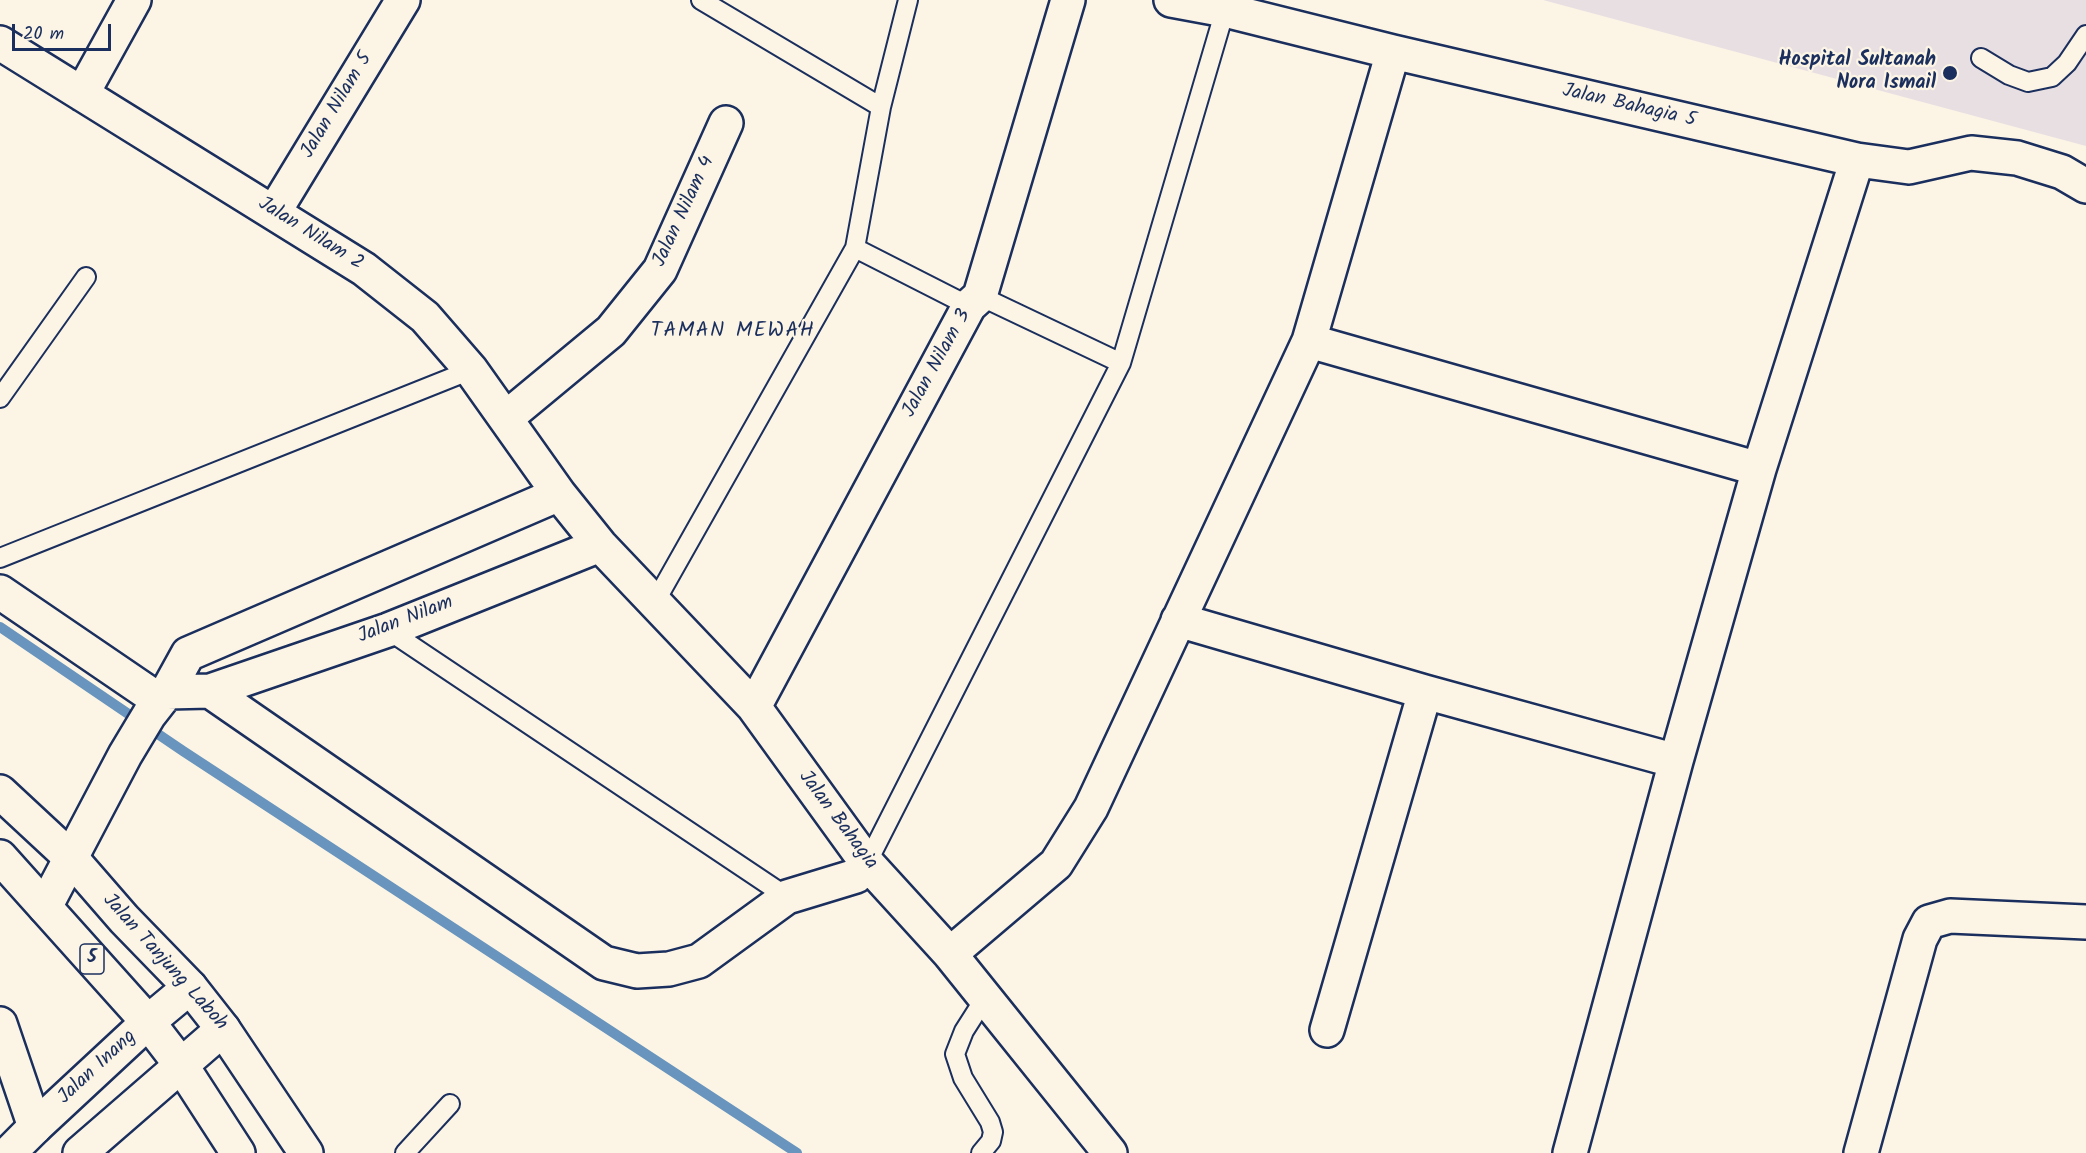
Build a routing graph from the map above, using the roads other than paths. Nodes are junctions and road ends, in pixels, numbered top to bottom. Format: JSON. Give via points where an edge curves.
{"nodes":[{"id":1,"x":134,"y":0,"type":"edge"},
{"id":2,"x":403,"y":0,"type":"edge"},
{"id":3,"x":701,"y":0,"type":"edge"},
{"id":4,"x":908,"y":0,"type":"edge"},
{"id":5,"x":1068,"y":0,"type":"edge"},
{"id":6,"x":1171,"y":0,"type":"edge"},
{"id":7,"x":1225,"y":10,"type":"junction"},
{"id":8,"x":2086,"y":34,"type":"edge"},
{"id":9,"x":0,"y":43,"type":"edge"},
{"id":10,"x":1393,"y":52,"type":"junction"},
{"id":11,"x":1981,"y":58,"type":"dead end"},
{"id":12,"x":82,"y":94,"type":"junction"},
{"id":13,"x":881,"y":106,"type":"junction"},
{"id":14,"x":726,"y":123,"type":"dead end"},
{"id":15,"x":1857,"y":160,"type":"junction"},
{"id":16,"x":2086,"y":186,"type":"edge"},
{"id":17,"x":274,"y":212,"type":"junction"},
{"id":18,"x":855,"y":248,"type":"junction"},
{"id":19,"x":86,"y":277,"type":"dead end"},
{"id":20,"x":974,"y":301,"type":"junction"},
{"id":21,"x":1309,"y":341,"type":"junction"},
{"id":22,"x":1121,"y":363,"type":"junction"},
{"id":23,"x":471,"y":370,"type":"junction"},
{"id":24,"x":0,"y":398,"type":"edge"},
{"id":25,"x":506,"y":418,"type":"junction"},
{"id":26,"x":1759,"y":469,"type":"junction"},
{"id":27,"x":559,"y":494,"type":"junction"},
{"id":28,"x":600,"y":545,"type":"junction"},
{"id":29,"x":0,"y":558,"type":"edge"},
{"id":30,"x":0,"y":592,"type":"edge"},
{"id":31,"x":655,"y":602,"type":"junction"},
{"id":32,"x":1178,"y":620,"type":"junction"},
{"id":33,"x":388,"y":630,"type":"junction"},
{"id":34,"x":210,"y":691,"type":"junction"},
{"id":35,"x":1425,"y":692,"type":"junction"},
{"id":36,"x":159,"y":703,"type":"junction"},
{"id":37,"x":754,"y":707,"type":"junction"},
{"id":38,"x":1676,"y":761,"type":"junction"},
{"id":39,"x":0,"y":792,"type":"edge"},
{"id":40,"x":0,"y":857,"type":"edge"},
{"id":41,"x":70,"y":858,"type":"junction"},
{"id":42,"x":867,"y":863,"type":"junction"},
{"id":43,"x":787,"y":897,"type":"junction"},
{"id":44,"x":45,"y":907,"type":"junction"},
{"id":45,"x":2086,"y":922,"type":"edge"},
{"id":46,"x":950,"y":954,"type":"junction"},
{"id":47,"x":190,"y":987,"type":"junction"},
{"id":48,"x":985,"y":998,"type":"junction"},
{"id":49,"x":148,"y":1022,"type":"junction"},
{"id":50,"x":0,"y":1024,"type":"edge"},
{"id":51,"x":223,"y":1029,"type":"junction"},
{"id":52,"x":1327,"y":1030,"type":"dead end"},
{"id":53,"x":181,"y":1065,"type":"junction"},
{"id":54,"x":450,"y":1104,"type":"dead end"},
{"id":55,"x":35,"y":1126,"type":"junction"},
{"id":56,"x":9,"y":1153,"type":"edge"},
{"id":57,"x":80,"y":1153,"type":"edge"},
{"id":58,"x":238,"y":1153,"type":"edge"},
{"id":59,"x":306,"y":1153,"type":"edge"},
{"id":60,"x":405,"y":1153,"type":"edge"},
{"id":61,"x":981,"y":1153,"type":"edge"},
{"id":62,"x":1110,"y":1153,"type":"edge"},
{"id":63,"x":1570,"y":1153,"type":"edge"},
{"id":64,"x":1861,"y":1153,"type":"edge"}],
"edges":[{"from":1,"to":12,"type":"main road"},
{"from":2,"to":17,"type":"main road","name":"Jalan Nilam 5"},
{"from":3,"to":13,"type":"lane"},
{"from":4,"to":13,"type":"lane"},
{"from":5,"to":20,"type":"main road","name":"Jalan Nilam 3"},
{"from":6,"to":7,"type":"main road","name":"Jalan Bahagia 5"},
{"from":7,"to":10,"type":"main road","name":"Jalan Bahagia 5"},
{"from":7,"to":22,"type":"lane"},
{"from":8,"to":11,"type":"lane","via":[[2067,63],[2052,77],[2028,82]]},
{"from":9,"to":12,"type":"main road","name":"Jalan Nilam 2"},
{"from":10,"to":15,"type":"main road","name":"Jalan Bahagia 5"},
{"from":10,"to":21,"type":"main road"},
{"from":12,"to":17,"type":"main road","name":"Jalan Nilam 2"},
{"from":13,"to":18,"type":"lane"},
{"from":14,"to":25,"type":"main road","name":"Jalan Nilam 4","via":[[660,270],[611,331]]},
{"from":15,"to":16,"type":"main road","name":"Jalan Bahagia 5","via":[[1909,167],[1971,153],[2017,158],[2062,172]]},
{"from":15,"to":26,"type":"main road"},
{"from":17,"to":23,"type":"main road","name":"Jalan Nilam 2","via":[[364,269],[425,317]]},
{"from":18,"to":20,"type":"lane"},
{"from":18,"to":31,"type":"lane"},
{"from":19,"to":24,"type":"lane"},
{"from":20,"to":22,"type":"lane"},
{"from":20,"to":37,"type":"main road","name":"Jalan Nilam 3"},
{"from":21,"to":26,"type":"main road"},
{"from":21,"to":32,"type":"main road"},
{"from":22,"to":42,"type":"lane"},
{"from":23,"to":25,"type":"main road","name":"Jalan Nilam 2"},
{"from":23,"to":29,"type":"lane"},
{"from":25,"to":27,"type":"main road","name":"Jalan Nilam 2"},
{"from":26,"to":38,"type":"main road"},
{"from":27,"to":28,"type":"main road","name":"Jalan Bahagia"},
{"from":27,"to":36,"type":"main road","via":[[188,654]]},
{"from":28,"to":31,"type":"main road","name":"Jalan Bahagia"},
{"from":28,"to":33,"type":"main road","name":"Jalan Nilam"},
{"from":30,"to":36,"type":"main road"},
{"from":31,"to":37,"type":"main road","name":"Jalan Bahagia"},
{"from":32,"to":35,"type":"main road"},
{"from":32,"to":46,"type":"main road","via":[[1091,808],[1056,864]]},
{"from":33,"to":34,"type":"main road","name":"Jalan Nilam"},
{"from":33,"to":43,"type":"lane"},
{"from":34,"to":36,"type":"main road","name":"Jalan Nilam"},
{"from":34,"to":43,"type":"main road","via":[[604,963],[637,971],[669,969],[699,961]]},
{"from":35,"to":38,"type":"main road"},
{"from":35,"to":52,"type":"main road"},
{"from":36,"to":41,"type":"main road","via":[[125,755]]},
{"from":37,"to":42,"type":"main road","name":"Jalan Bahagia"},
{"from":38,"to":63,"type":"main road"},
{"from":39,"to":41,"type":"main road","name":"Jalan Tanjung Laboh"},
{"from":40,"to":44,"type":"main road","number":"5"},
{"from":41,"to":44,"type":"main road"},
{"from":41,"to":47,"type":"main road","name":"Jalan Tanjung Laboh"},
{"from":42,"to":43,"type":"main road","via":[[856,876]]},
{"from":42,"to":46,"type":"main road","name":"Jalan Bahagia"},
{"from":44,"to":49,"type":"main road","number":"5"},
{"from":45,"to":64,"type":"main road","via":[[1950,916],[1929,922],[1920,939]]},
{"from":46,"to":48,"type":"main road","name":"Jalan Bahagia"},
{"from":47,"to":49,"type":"main road","name":"Jalan Inang"},
{"from":47,"to":51,"type":"main road","name":"Jalan Tanjung Laboh"},
{"from":48,"to":61,"type":"lane","via":[[955,1054],[963,1078],[993,1132]]},
{"from":48,"to":62,"type":"main road","name":"Jalan Bahagia"},
{"from":49,"to":53,"type":"main road","number":"5"},
{"from":49,"to":55,"type":"main road","name":"Jalan Inang"},
{"from":50,"to":55,"type":"main road"},
{"from":51,"to":53,"type":"main road"},
{"from":51,"to":59,"type":"main road","name":"Jalan Tanjung Laboh"},
{"from":53,"to":57,"type":"main road"},
{"from":53,"to":58,"type":"main road","number":"5"},
{"from":54,"to":60,"type":"lane"},
{"from":55,"to":56,"type":"main road","name":"Jalan Inang"}]}
